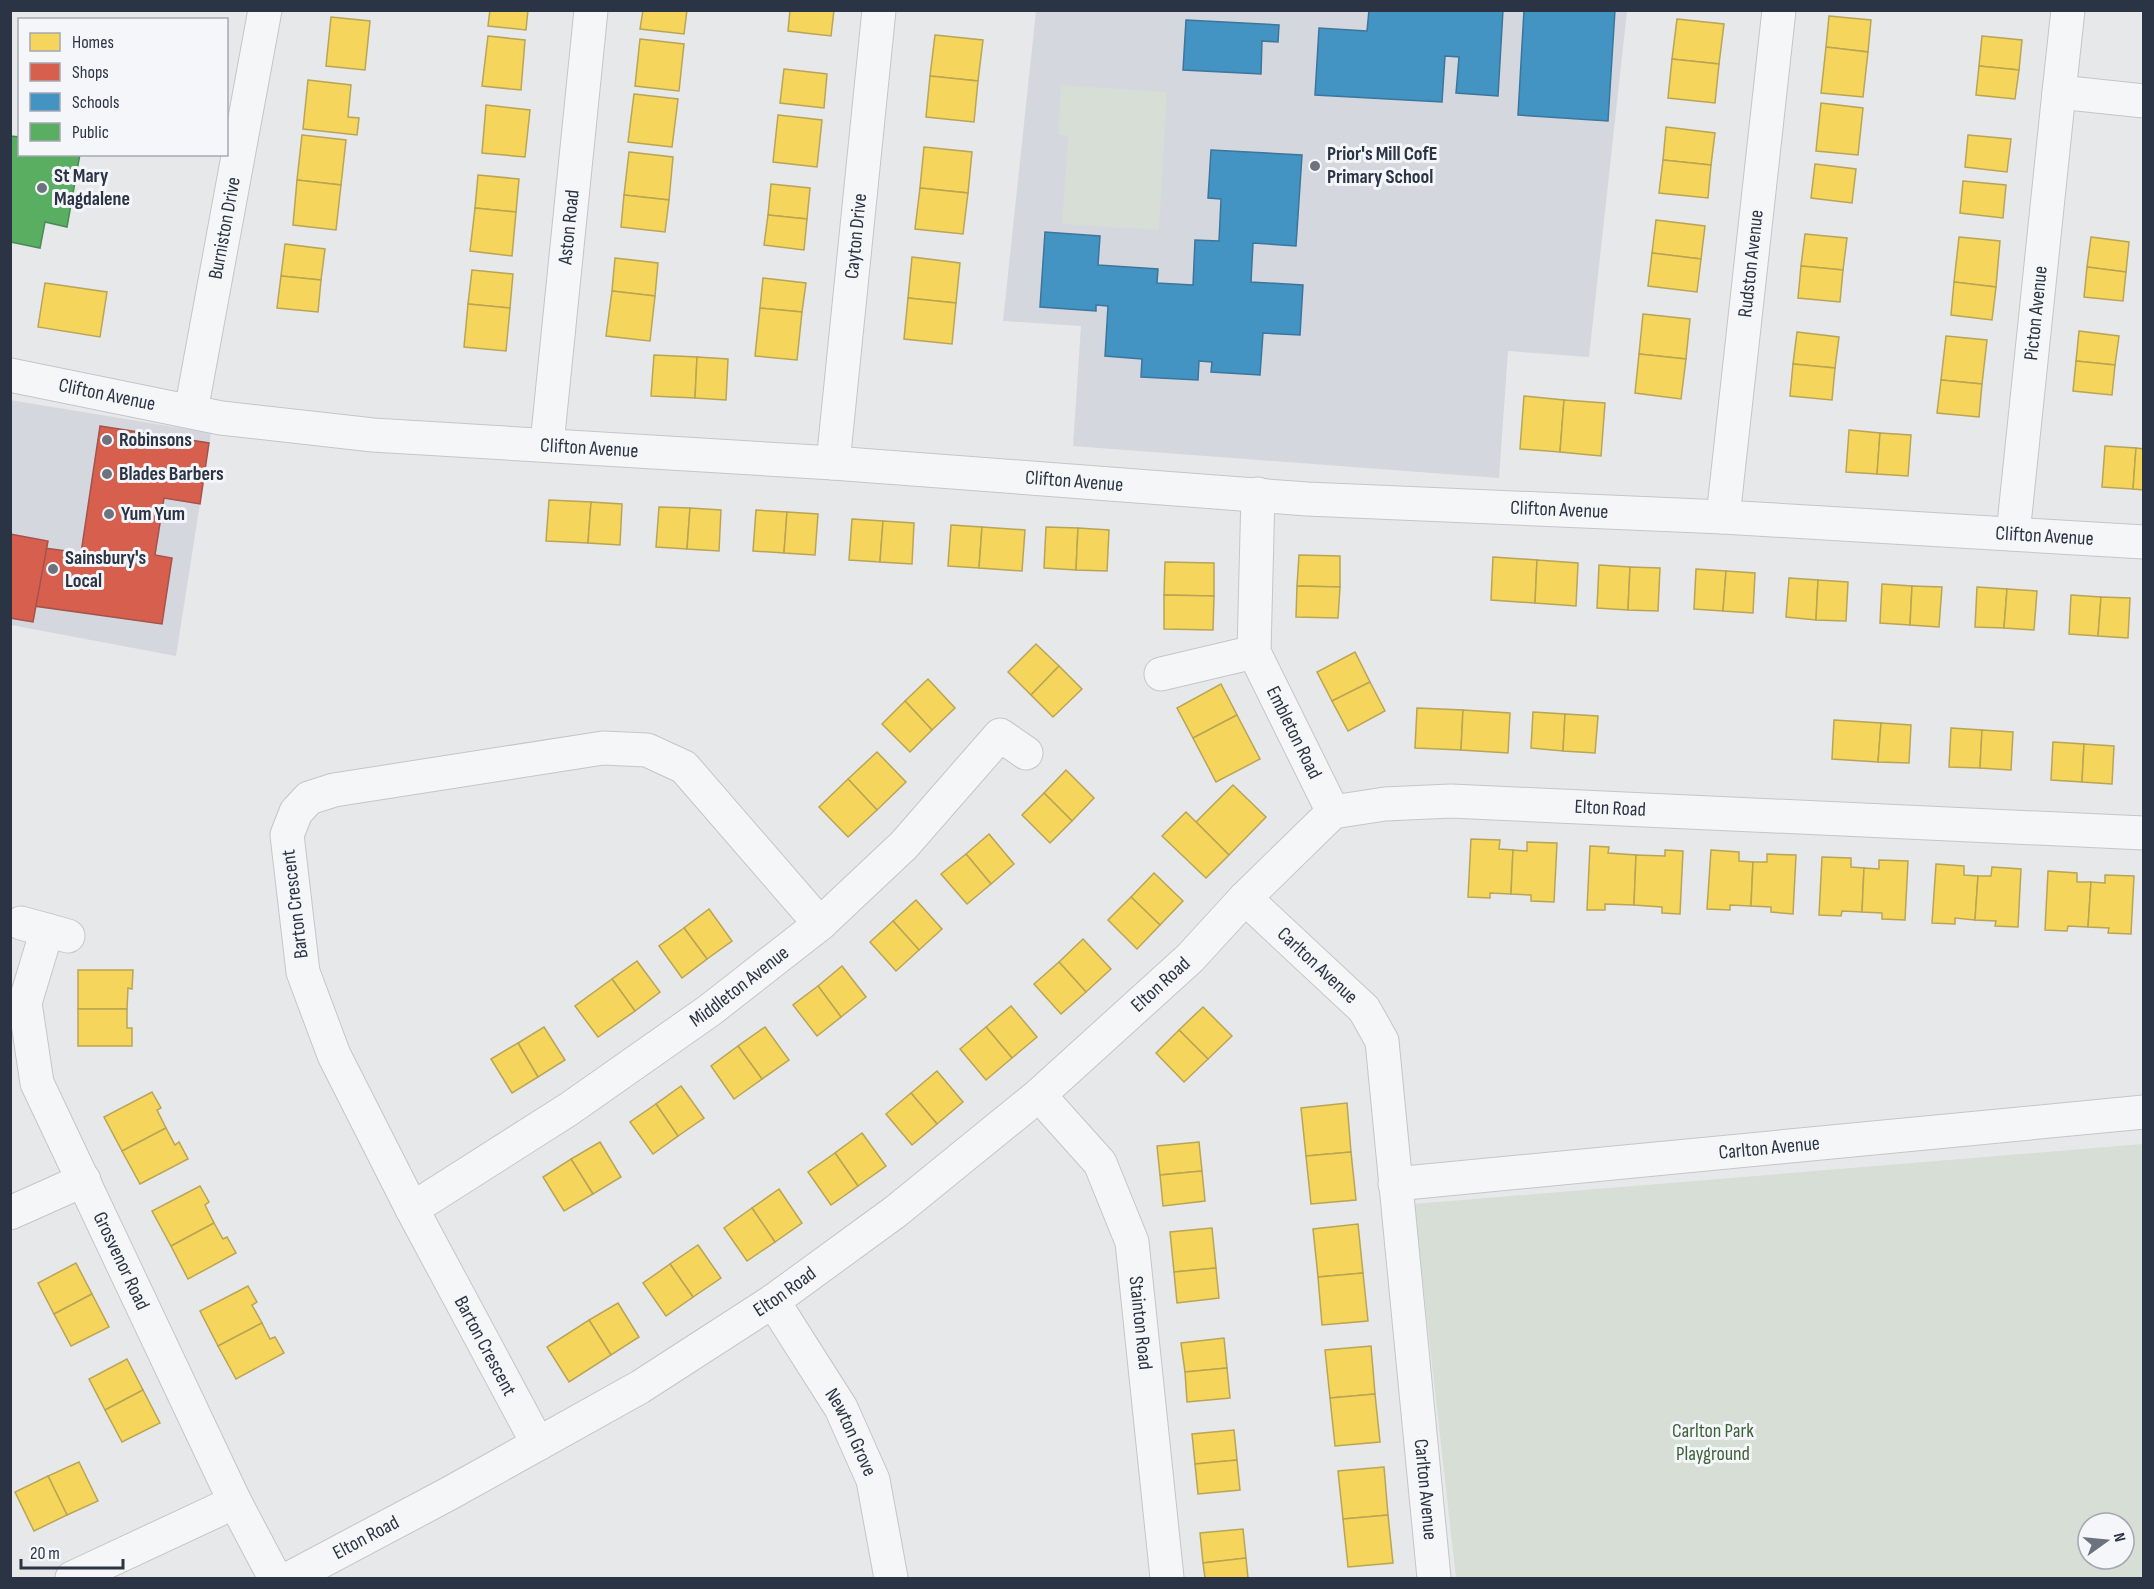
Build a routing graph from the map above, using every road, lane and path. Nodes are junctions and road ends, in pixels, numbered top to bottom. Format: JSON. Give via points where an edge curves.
{"nodes":[{"id":1,"x":266,"y":10,"type":"edge"},
{"id":2,"x":591,"y":10,"type":"edge"},
{"id":3,"x":879,"y":10,"type":"edge"},
{"id":4,"x":1779,"y":10,"type":"edge"},
{"id":5,"x":2068,"y":10,"type":"edge"},
{"id":6,"x":2059,"y":92,"type":"junction"},
{"id":7,"x":2144,"y":101,"type":"edge"},
{"id":8,"x":10,"y":375,"type":"edge"},
{"id":9,"x":191,"y":411,"type":"junction"},
{"id":10,"x":547,"y":444,"type":"junction"},
{"id":11,"x":833,"y":463,"type":"junction"},
{"id":12,"x":1258,"y":494,"type":"junction"},
{"id":13,"x":1723,"y":517,"type":"junction"},
{"id":14,"x":2013,"y":534,"type":"junction"},
{"id":15,"x":2144,"y":542,"type":"edge"},
{"id":16,"x":1254,"y":652,"type":"junction"},
{"id":17,"x":1161,"y":674,"type":"dead end"},
{"id":18,"x":1026,"y":753,"type":"dead end"},
{"id":19,"x":1333,"y":812,"type":"junction"},
{"id":20,"x":2144,"y":833,"type":"edge"},
{"id":21,"x":1245,"y":898,"type":"junction"},
{"id":22,"x":820,"y":924,"type":"junction"},
{"id":23,"x":45,"y":930,"type":"dead end"},
{"id":24,"x":1039,"y":1095,"type":"junction"},
{"id":25,"x":2144,"y":1112,"type":"edge"},
{"id":26,"x":84,"y":1180,"type":"junction"},
{"id":27,"x":1395,"y":1184,"type":"junction"},
{"id":28,"x":412,"y":1209,"type":"junction"},
{"id":29,"x":10,"y":1213,"type":"edge"},
{"id":30,"x":773,"y":1301,"type":"junction"},
{"id":31,"x":538,"y":1444,"type":"junction"},
{"id":32,"x":235,"y":1502,"type":"junction"},
{"id":33,"x":72,"y":1578,"type":"edge"},
{"id":34,"x":275,"y":1578,"type":"edge"},
{"id":35,"x":291,"y":1578,"type":"edge"},
{"id":36,"x":891,"y":1578,"type":"edge"},
{"id":37,"x":1167,"y":1578,"type":"edge"},
{"id":38,"x":1434,"y":1578,"type":"edge"}],
"edges":[{"from":1,"to":9,"type":"street","name":"Burniston Drive"},
{"from":2,"to":10,"type":"street","name":"Aston Road"},
{"from":3,"to":11,"type":"street","name":"Cayton Drive"},
{"from":4,"to":13,"type":"street","name":"Rudston Avenue"},
{"from":5,"to":6,"type":"street","name":"Picton Avenue"},
{"from":6,"to":7,"type":"street"},
{"from":6,"to":14,"type":"street","name":"Picton Avenue"},
{"from":8,"to":9,"type":"street","name":"Clifton Avenue"},
{"from":9,"to":10,"type":"street","name":"Clifton Avenue","via":[[299,429]]},
{"from":10,"to":11,"type":"street","name":"Clifton Avenue"},
{"from":11,"to":12,"type":"street","name":"Clifton Avenue"},
{"from":12,"to":13,"type":"street","name":"Clifton Avenue"},
{"from":12,"to":16,"type":"street","name":"Embleton Road"},
{"from":13,"to":14,"type":"street","name":"Clifton Avenue"},
{"from":14,"to":15,"type":"street","name":"Clifton Avenue"},
{"from":16,"to":17,"type":"street"},
{"from":16,"to":19,"type":"street","name":"Embleton Road"},
{"from":18,"to":22,"type":"street","name":"Middleton Avenue","via":[[1000,735],[904,845]]},
{"from":19,"to":20,"type":"street","name":"Elton Road","via":[[1385,804],[1450,801]]},
{"from":19,"to":21,"type":"street","name":"Elton Road"},
{"from":21,"to":24,"type":"street","name":"Elton Road","via":[[1190,958]]},
{"from":21,"to":27,"type":"street","name":"Carlton Avenue","via":[[1364,1009],[1382,1041]]},
{"from":22,"to":28,"type":"street","name":"Middleton Avenue","via":[[710,1010],[569,1109]]},
{"from":22,"to":28,"type":"street","name":"Barton Crescent","via":[[684,767],[648,750],[603,748],[334,790],[309,798],[296,812],[287,835],[303,972],[334,1055]]},
{"from":23,"to":26,"type":"street","name":"Grosvenor Road","via":[[25,1003],[37,1083]]},
{"from":24,"to":30,"type":"street","name":"Elton Road","via":[[895,1212]]},
{"from":24,"to":37,"type":"street","name":"Stainton Road","via":[[1100,1163],[1132,1242]]},
{"from":25,"to":27,"type":"street","name":"Carlton Avenue"},
{"from":26,"to":29,"type":"street"},
{"from":26,"to":32,"type":"street","name":"Grosvenor Road"},
{"from":27,"to":38,"type":"street","name":"Carlton Avenue"},
{"from":28,"to":31,"type":"street","name":"Barton Crescent"},
{"from":30,"to":31,"type":"street","name":"Elton Road","via":[[640,1387]]},
{"from":30,"to":36,"type":"street","name":"Newton Grove","via":[[841,1408],[873,1480]]},
{"from":31,"to":35,"type":"street","name":"Elton Road"},
{"from":32,"to":33,"type":"street"},
{"from":32,"to":34,"type":"street","name":"Grosvenor Road"}]}
